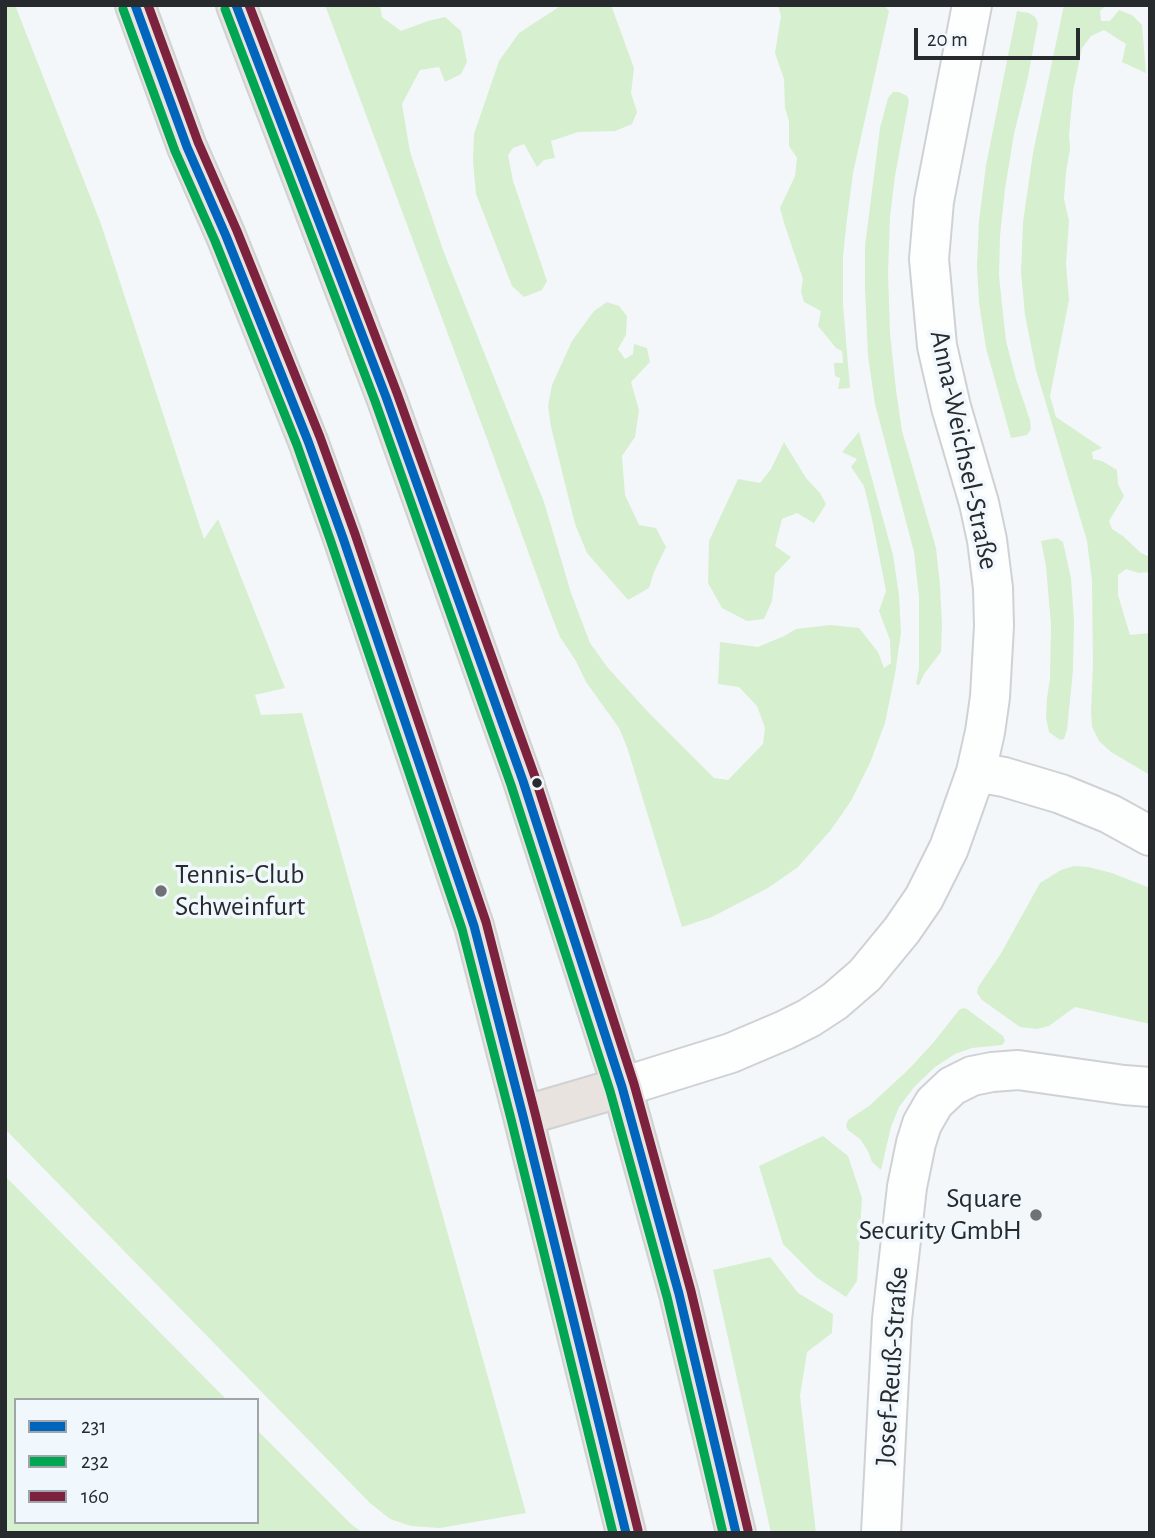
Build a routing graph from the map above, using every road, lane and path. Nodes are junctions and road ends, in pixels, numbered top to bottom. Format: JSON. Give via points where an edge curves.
{"nodes":[{"id":1,"x":135,"y":5,"type":"edge"},
{"id":2,"x":236,"y":5,"type":"edge"},
{"id":3,"x":972,"y":5,"type":"edge"},
{"id":4,"x":976,"y":772,"type":"junction"},
{"id":5,"x":1150,"y":836,"type":"edge"},
{"id":6,"x":622,"y":1087,"type":"junction"},
{"id":7,"x":1150,"y":1087,"type":"edge"},
{"id":8,"x":523,"y":1116,"type":"junction"},
{"id":9,"x":626,"y":1533,"type":"edge"},
{"id":10,"x":736,"y":1533,"type":"edge"},
{"id":11,"x":881,"y":1533,"type":"edge"}],
"edges":[{"from":1,"to":8,"type":"main road","via":[[343,538],[474,926]]},
{"from":2,"to":6,"type":"main road","via":[[386,397],[523,781]]},
{"from":3,"to":4,"type":"street","name":"Anna-Weichsel-Straße","via":[[934,201],[929,259],[937,346],[979,503],[993,588],[990,696]]},
{"from":4,"to":5,"type":"street","via":[[1083,802]]},
{"from":4,"to":6,"type":"street","name":"Anna-Weichsel-Straße","via":[[949,848],[923,898],[855,984],[785,1030],[731,1053]]},
{"from":6,"to":8,"type":"main road"},
{"from":6,"to":10,"type":"main road","via":[[679,1294]]},
{"from":7,"to":11,"type":"street","name":"Josef-Reuß-Straße","via":[[1018,1070],[972,1076],[934,1103],[922,1124],[907,1187],[892,1319]]},
{"from":8,"to":9,"type":"main road"}]}
